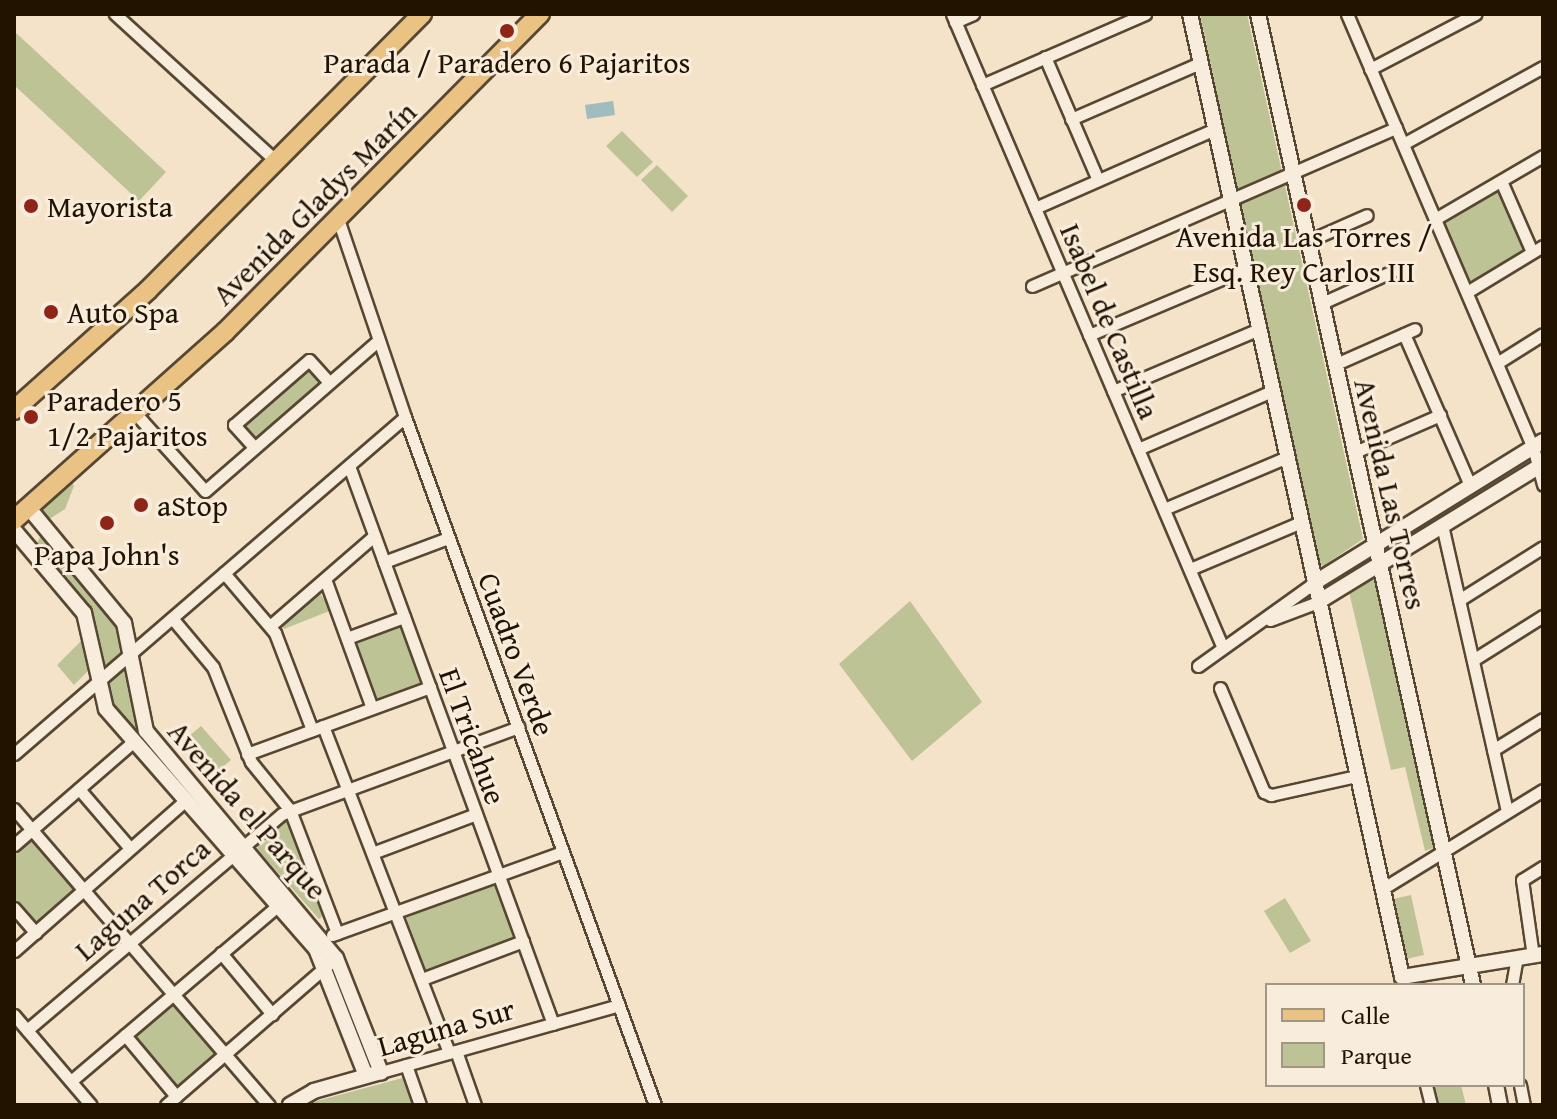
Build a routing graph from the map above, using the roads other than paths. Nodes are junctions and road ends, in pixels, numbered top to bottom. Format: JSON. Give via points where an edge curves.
{"nodes":[{"id":1,"x":115,"y":14,"type":"edge"},
{"id":2,"x":422,"y":14,"type":"edge"},
{"id":3,"x":540,"y":14,"type":"edge"},
{"id":4,"x":973,"y":14,"type":"edge"},
{"id":5,"x":1145,"y":14,"type":"edge"},
{"id":6,"x":1190,"y":14,"type":"edge"},
{"id":7,"x":1258,"y":14,"type":"edge"},
{"id":8,"x":1347,"y":14,"type":"edge"},
{"id":9,"x":1475,"y":14,"type":"edge"},
{"id":10,"x":954,"y":18,"type":"edge"},
{"id":11,"x":1045,"y":57,"type":"junction"},
{"id":12,"x":1200,"y":63,"type":"junction"},
{"id":13,"x":1543,"y":67,"type":"edge"},
{"id":14,"x":1370,"y":69,"type":"junction"},
{"id":15,"x":982,"y":85,"type":"junction"},
{"id":16,"x":1071,"y":119,"type":"junction"},
{"id":17,"x":1396,"y":128,"type":"junction"},
{"id":18,"x":1215,"y":129,"type":"junction"},
{"id":19,"x":1403,"y":144,"type":"junction"},
{"id":20,"x":1543,"y":156,"type":"edge"},
{"id":21,"x":277,"y":162,"type":"junction"},
{"id":22,"x":1293,"y":173,"type":"junction"},
{"id":23,"x":1098,"y":180,"type":"junction"},
{"id":24,"x":1501,"y":181,"type":"junction"},
{"id":25,"x":1231,"y":200,"type":"junction"},
{"id":26,"x":1035,"y":208,"type":"junction"},
{"id":27,"x":1367,"y":215,"type":"dead end"},
{"id":28,"x":338,"y":219,"type":"junction"},
{"id":29,"x":1435,"y":219,"type":"junction"},
{"id":30,"x":1308,"y":241,"type":"junction"},
{"id":31,"x":1543,"y":246,"type":"edge"},
{"id":32,"x":1532,"y":252,"type":"junction"},
{"id":33,"x":1393,"y":271,"type":"dead end"},
{"id":34,"x":1238,"y":272,"type":"junction"},
{"id":35,"x":1063,"y":273,"type":"junction"},
{"id":36,"x":1032,"y":286,"type":"dead end"},
{"id":37,"x":1467,"y":292,"type":"junction"},
{"id":38,"x":1322,"y":303,"type":"junction"},
{"id":39,"x":1259,"y":329,"type":"junction"},
{"id":40,"x":1543,"y":334,"type":"edge"},
{"id":41,"x":1089,"y":335,"type":"junction"},
{"id":42,"x":379,"y":340,"type":"junction"},
{"id":43,"x":1497,"y":363,"type":"junction"},
{"id":44,"x":1336,"y":364,"type":"junction"},
{"id":45,"x":329,"y":382,"type":"junction"},
{"id":46,"x":1113,"y":391,"type":"junction"},
{"id":47,"x":1272,"y":391,"type":"junction"},
{"id":48,"x":14,"y":410,"type":"edge"},
{"id":49,"x":136,"y":414,"type":"junction"},
{"id":50,"x":1440,"y":415,"type":"junction"},
{"id":51,"x":405,"y":417,"type":"junction"},
{"id":52,"x":1538,"y":444,"type":"edge"},
{"id":53,"x":254,"y":447,"type":"junction"},
{"id":54,"x":1138,"y":449,"type":"junction"},
{"id":55,"x":1355,"y":452,"type":"junction"},
{"id":56,"x":1287,"y":457,"type":"junction"},
{"id":57,"x":1541,"y":465,"type":"edge"},
{"id":58,"x":349,"y":466,"type":"junction"},
{"id":59,"x":1470,"y":485,"type":"junction"},
{"id":60,"x":1543,"y":485,"type":"edge"},
{"id":61,"x":1164,"y":509,"type":"junction"},
{"id":62,"x":21,"y":514,"type":"edge"},
{"id":63,"x":1301,"y":522,"type":"junction"},
{"id":64,"x":1442,"y":525,"type":"junction"},
{"id":65,"x":14,"y":530,"type":"edge"},
{"id":66,"x":374,"y":536,"type":"junction"},
{"id":67,"x":448,"y":538,"type":"junction"},
{"id":68,"x":1375,"y":543,"type":"junction"},
{"id":69,"x":1543,"y":547,"type":"edge"},
{"id":70,"x":384,"y":562,"type":"junction"},
{"id":71,"x":1381,"y":564,"type":"junction"},
{"id":72,"x":1190,"y":569,"type":"junction"},
{"id":73,"x":224,"y":573,"type":"junction"},
{"id":74,"x":325,"y":579,"type":"junction"},
{"id":75,"x":1314,"y":583,"type":"junction"},
{"id":76,"x":1459,"y":600,"type":"junction"},
{"id":77,"x":1318,"y":602,"type":"junction"},
{"id":78,"x":1543,"y":616,"type":"edge"},
{"id":79,"x":404,"y":617,"type":"junction"},
{"id":80,"x":172,"y":618,"type":"junction"},
{"id":81,"x":1255,"y":625,"type":"junction"},
{"id":82,"x":270,"y":626,"type":"junction"},
{"id":83,"x":347,"y":638,"type":"junction"},
{"id":84,"x":1223,"y":648,"type":"junction"},
{"id":85,"x":132,"y":653,"type":"junction"},
{"id":86,"x":1473,"y":660,"type":"junction"},
{"id":87,"x":1198,"y":666,"type":"dead end"},
{"id":88,"x":98,"y":682,"type":"junction"},
{"id":89,"x":430,"y":687,"type":"junction"},
{"id":90,"x":1220,"y":688,"type":"dead end"},
{"id":91,"x":372,"y":708,"type":"junction"},
{"id":92,"x":1543,"y":719,"type":"edge"},
{"id":93,"x":518,"y":727,"type":"junction"},
{"id":94,"x":318,"y":728,"type":"junction"},
{"id":95,"x":134,"y":741,"type":"junction"},
{"id":96,"x":1493,"y":750,"type":"junction"},
{"id":97,"x":453,"y":751,"type":"junction"},
{"id":98,"x":14,"y":754,"type":"edge"},
{"id":99,"x":247,"y":754,"type":"junction"},
{"id":100,"x":1357,"y":776,"type":"junction"},
{"id":101,"x":350,"y":788,"type":"junction"},
{"id":102,"x":79,"y":789,"type":"junction"},
{"id":103,"x":1543,"y":790,"type":"edge"},
{"id":104,"x":185,"y":801,"type":"junction"},
{"id":105,"x":14,"y":809,"type":"edge"},
{"id":106,"x":290,"y":810,"type":"junction"},
{"id":107,"x":1507,"y":812,"type":"junction"},
{"id":108,"x":476,"y":814,"type":"junction"},
{"id":109,"x":32,"y":830,"type":"junction"},
{"id":110,"x":14,"y":845,"type":"edge"},
{"id":111,"x":130,"y":848,"type":"junction"},
{"id":112,"x":236,"y":849,"type":"junction"},
{"id":113,"x":375,"y":852,"type":"junction"},
{"id":114,"x":563,"y":852,"type":"junction"},
{"id":115,"x":1443,"y":852,"type":"junction"},
{"id":116,"x":1543,"y":867,"type":"edge"},
{"id":117,"x":499,"y":875,"type":"junction"},
{"id":118,"x":83,"y":889,"type":"junction"},
{"id":119,"x":1382,"y":889,"type":"junction"},
{"id":120,"x":276,"y":907,"type":"junction"},
{"id":121,"x":14,"y":908,"type":"edge"},
{"id":122,"x":397,"y":912,"type":"junction"},
{"id":123,"x":36,"y":933,"type":"junction"},
{"id":124,"x":330,"y":936,"type":"junction"},
{"id":125,"x":523,"y":941,"type":"junction"},
{"id":126,"x":129,"y":942,"type":"junction"},
{"id":127,"x":14,"y":951,"type":"edge"},
{"id":128,"x":221,"y":953,"type":"junction"},
{"id":129,"x":1538,"y":955,"type":"edge"},
{"id":130,"x":1517,"y":958,"type":"junction"},
{"id":131,"x":331,"y":963,"type":"junction"},
{"id":132,"x":1469,"y":966,"type":"junction"},
{"id":133,"x":422,"y":979,"type":"junction"},
{"id":134,"x":1403,"y":981,"type":"edge"},
{"id":135,"x":1473,"y":983,"type":"edge"},
{"id":136,"x":1512,"y":983,"type":"edge"},
{"id":137,"x":173,"y":994,"type":"junction"},
{"id":138,"x":619,"y":1005,"type":"junction"},
{"id":139,"x":272,"y":1014,"type":"junction"},
{"id":140,"x":14,"y":1015,"type":"edge"},
{"id":141,"x":553,"y":1024,"type":"junction"},
{"id":142,"x":27,"y":1030,"type":"junction"},
{"id":143,"x":125,"y":1035,"type":"junction"},
{"id":144,"x":452,"y":1052,"type":"junction"},
{"id":145,"x":225,"y":1054,"type":"junction"},
{"id":146,"x":406,"y":1065,"type":"junction"},
{"id":147,"x":373,"y":1074,"type":"junction"},
{"id":148,"x":71,"y":1081,"type":"junction"},
{"id":149,"x":176,"y":1096,"type":"junction"},
{"id":150,"x":91,"y":1105,"type":"edge"},
{"id":151,"x":166,"y":1105,"type":"edge"},
{"id":152,"x":269,"y":1105,"type":"edge"},
{"id":153,"x":290,"y":1105,"type":"edge"},
{"id":154,"x":420,"y":1105,"type":"edge"},
{"id":155,"x":475,"y":1105,"type":"edge"},
{"id":156,"x":655,"y":1105,"type":"edge"}],
"edges":[{"from":1,"to":21,"type":"street"},
{"from":2,"to":21,"type":"main road","name":"Avenida Gladys Marín"},
{"from":3,"to":28,"type":"main road","name":"Avenida Gladys Marín"},
{"from":4,"to":10,"type":"street"},
{"from":5,"to":11,"type":"street"},
{"from":6,"to":12,"type":"street"},
{"from":7,"to":22,"type":"street","name":"Avenida Las Torres"},
{"from":8,"to":14,"type":"street"},
{"from":9,"to":14,"type":"street"},
{"from":10,"to":15,"type":"street","name":"Isabel de Castilla"},
{"from":11,"to":15,"type":"street"},
{"from":11,"to":16,"type":"street"},
{"from":12,"to":16,"type":"street"},
{"from":12,"to":18,"type":"street"},
{"from":13,"to":19,"type":"street"},
{"from":14,"to":17,"type":"street"},
{"from":15,"to":26,"type":"street","name":"Isabel de Castilla"},
{"from":16,"to":23,"type":"street"},
{"from":17,"to":19,"type":"street"},
{"from":17,"to":22,"type":"street"},
{"from":18,"to":23,"type":"street"},
{"from":18,"to":25,"type":"street"},
{"from":19,"to":29,"type":"street"},
{"from":20,"to":24,"type":"street"},
{"from":21,"to":48,"type":"main road","name":"Avenida Gladys Marín","via":[[148,290]]},
{"from":22,"to":25,"type":"street"},
{"from":22,"to":30,"type":"street","name":"Avenida Las Torres"},
{"from":23,"to":26,"type":"street"},
{"from":24,"to":29,"type":"street"},
{"from":24,"to":32,"type":"street"},
{"from":25,"to":34,"type":"street"},
{"from":25,"to":35,"type":"street"},
{"from":26,"to":35,"type":"street","name":"Isabel de Castilla"},
{"from":27,"to":30,"type":"street"},
{"from":28,"to":42,"type":"street","name":"Cuadro Verde"},
{"from":28,"to":49,"type":"main road","name":"Avenida Gladys Marín"},
{"from":29,"to":37,"type":"street"},
{"from":30,"to":38,"type":"street","name":"Avenida Las Torres"},
{"from":31,"to":32,"type":"street"},
{"from":32,"to":37,"type":"street"},
{"from":33,"to":38,"type":"street"},
{"from":34,"to":39,"type":"street"},
{"from":34,"to":41,"type":"street"},
{"from":35,"to":36,"type":"street"},
{"from":35,"to":41,"type":"street","name":"Isabel de Castilla"},
{"from":37,"to":43,"type":"street"},
{"from":38,"to":44,"type":"street","name":"Avenida Las Torres"},
{"from":39,"to":46,"type":"street"},
{"from":39,"to":47,"type":"street"},
{"from":40,"to":43,"type":"street"},
{"from":41,"to":46,"type":"street","name":"Isabel de Castilla"},
{"from":42,"to":45,"type":"street"},
{"from":42,"to":51,"type":"street","name":"Cuadro Verde"},
{"from":43,"to":52,"type":"street"},
{"from":44,"to":50,"type":"street","via":[[1410,331]]},
{"from":44,"to":55,"type":"street","name":"Avenida Las Torres"},
{"from":45,"to":53,"type":"street"},
{"from":45,"to":53,"type":"street","via":[[309,360],[234,425]]},
{"from":46,"to":54,"type":"street","name":"Isabel de Castilla"},
{"from":47,"to":54,"type":"street"},
{"from":47,"to":56,"type":"street"},
{"from":49,"to":53,"type":"street","via":[[205,491]]},
{"from":49,"to":62,"type":"main road","name":"Avenida Gladys Marín"},
{"from":50,"to":55,"type":"street"},
{"from":50,"to":59,"type":"street"},
{"from":51,"to":58,"type":"street"},
{"from":51,"to":67,"type":"street","name":"Cuadro Verde"},
{"from":52,"to":57,"type":"street"},
{"from":52,"to":59,"type":"street"},
{"from":54,"to":61,"type":"street","name":"Isabel de Castilla"},
{"from":55,"to":68,"type":"street","name":"Avenida Las Torres"},
{"from":56,"to":61,"type":"street"},
{"from":56,"to":63,"type":"street"},
{"from":57,"to":60,"type":"street"},
{"from":57,"to":64,"type":"street"},
{"from":58,"to":66,"type":"street","name":"El Tricahue"},
{"from":58,"to":73,"type":"street"},
{"from":59,"to":68,"type":"street"},
{"from":61,"to":72,"type":"street","name":"Isabel de Castilla"},
{"from":62,"to":85,"type":"street","name":"Avenida el Parque","via":[[116,611]]},
{"from":63,"to":72,"type":"street"},
{"from":63,"to":75,"type":"street"},
{"from":64,"to":71,"type":"street"},
{"from":64,"to":76,"type":"street"},
{"from":65,"to":88,"type":"street","name":"Avenida el Parque","via":[[84,613]]},
{"from":66,"to":70,"type":"street","name":"El Tricahue"},
{"from":66,"to":74,"type":"street"},
{"from":67,"to":70,"type":"street"},
{"from":67,"to":93,"type":"street","name":"Cuadro Verde"},
{"from":68,"to":71,"type":"street","name":"Avenida Las Torres"},
{"from":68,"to":75,"type":"street"},
{"from":69,"to":76,"type":"street"},
{"from":70,"to":79,"type":"street","name":"El Tricahue"},
{"from":71,"to":77,"type":"street"},
{"from":71,"to":115,"type":"street","name":"Avenida Las Torres"},
{"from":72,"to":84,"type":"street","name":"Isabel de Castilla"},
{"from":73,"to":80,"type":"street"},
{"from":73,"to":82,"type":"street"},
{"from":74,"to":82,"type":"street"},
{"from":74,"to":83,"type":"street"},
{"from":75,"to":77,"type":"street"},
{"from":75,"to":81,"type":"street"},
{"from":76,"to":86,"type":"street"},
{"from":77,"to":81,"type":"street"},
{"from":77,"to":100,"type":"street"},
{"from":78,"to":86,"type":"street"},
{"from":79,"to":83,"type":"street"},
{"from":79,"to":89,"type":"street","name":"El Tricahue"},
{"from":80,"to":85,"type":"street"},
{"from":80,"to":99,"type":"street","via":[[217,674]]},
{"from":81,"to":84,"type":"street"},
{"from":82,"to":94,"type":"street"},
{"from":83,"to":91,"type":"street"},
{"from":84,"to":87,"type":"street"},
{"from":85,"to":88,"type":"street"},
{"from":85,"to":112,"type":"street","name":"Avenida el Parque","via":[[144,727]]},
{"from":86,"to":96,"type":"street"},
{"from":88,"to":95,"type":"street","name":"Avenida el Parque","via":[[103,704]]},
{"from":88,"to":98,"type":"street"},
{"from":89,"to":91,"type":"street"},
{"from":89,"to":97,"type":"street","name":"El Tricahue"},
{"from":90,"to":100,"type":"street","via":[[1264,792],[1271,795]]},
{"from":91,"to":94,"type":"street"},
{"from":92,"to":96,"type":"street"},
{"from":93,"to":97,"type":"street","name":"Laguna Torca"},
{"from":93,"to":114,"type":"street","name":"Cuadro Verde"},
{"from":94,"to":99,"type":"street"},
{"from":94,"to":101,"type":"street"},
{"from":95,"to":102,"type":"street"},
{"from":95,"to":104,"type":"street","name":"Avenida el Parque"},
{"from":96,"to":107,"type":"street"},
{"from":97,"to":101,"type":"street","name":"Laguna Torca"},
{"from":97,"to":108,"type":"street","name":"El Tricahue"},
{"from":99,"to":106,"type":"street"},
{"from":100,"to":119,"type":"street"},
{"from":101,"to":106,"type":"street","name":"Laguna Torca"},
{"from":101,"to":113,"type":"street"},
{"from":102,"to":109,"type":"street"},
{"from":102,"to":111,"type":"street"},
{"from":103,"to":107,"type":"street"},
{"from":104,"to":111,"type":"street"},
{"from":104,"to":112,"type":"street","name":"Avenida el Parque"},
{"from":105,"to":109,"type":"street"},
{"from":106,"to":112,"type":"street","name":"Laguna Torca"},
{"from":106,"to":124,"type":"street"},
{"from":107,"to":115,"type":"street"},
{"from":108,"to":113,"type":"street"},
{"from":108,"to":117,"type":"street","name":"El Tricahue"},
{"from":109,"to":110,"type":"street"},
{"from":109,"to":118,"type":"street"},
{"from":111,"to":118,"type":"street"},
{"from":112,"to":120,"type":"street","name":"Avenida el Parque"},
{"from":112,"to":124,"type":"street","name":"Avenida el Parque"},
{"from":112,"to":126,"type":"street","name":"Laguna Torca"},
{"from":113,"to":122,"type":"street"},
{"from":114,"to":117,"type":"street"},
{"from":114,"to":138,"type":"street","name":"Cuadro Verde"},
{"from":115,"to":119,"type":"street"},
{"from":115,"to":132,"type":"street","name":"Avenida Las Torres"},
{"from":116,"to":129,"type":"street","via":[[1522,880]]},
{"from":117,"to":122,"type":"street"},
{"from":117,"to":125,"type":"street","name":"El Tricahue"},
{"from":118,"to":123,"type":"street"},
{"from":118,"to":126,"type":"street"},
{"from":119,"to":134,"type":"street"},
{"from":120,"to":128,"type":"street"},
{"from":120,"to":131,"type":"street","name":"Avenida el Parque"},
{"from":121,"to":123,"type":"street"},
{"from":122,"to":124,"type":"street"},
{"from":122,"to":133,"type":"street"},
{"from":123,"to":127,"type":"street"},
{"from":124,"to":131,"type":"street","name":"Avenida el Parque"},
{"from":125,"to":133,"type":"street"},
{"from":125,"to":141,"type":"street","name":"El Tricahue"},
{"from":126,"to":137,"type":"street"},
{"from":126,"to":142,"type":"street","name":"Laguna Torca"},
{"from":128,"to":137,"type":"street"},
{"from":128,"to":139,"type":"street"},
{"from":129,"to":130,"type":"street"},
{"from":130,"to":132,"type":"street"},
{"from":130,"to":136,"type":"street"},
{"from":131,"to":139,"type":"street"},
{"from":131,"to":147,"type":"street","name":"Avenida el Parque"},
{"from":132,"to":134,"type":"street"},
{"from":132,"to":135,"type":"street","name":"Avenida Las Torres"},
{"from":133,"to":144,"type":"street"},
{"from":137,"to":143,"type":"street"},
{"from":137,"to":145,"type":"street"},
{"from":138,"to":141,"type":"street","name":"Laguna Sur"},
{"from":138,"to":156,"type":"street","name":"Cuadro Verde"},
{"from":139,"to":145,"type":"street"},
{"from":140,"to":142,"type":"street"},
{"from":141,"to":144,"type":"street","name":"Laguna Sur"},
{"from":142,"to":148,"type":"street"},
{"from":143,"to":148,"type":"street"},
{"from":143,"to":149,"type":"street"},
{"from":144,"to":146,"type":"street","name":"Laguna Sur"},
{"from":144,"to":155,"type":"street"},
{"from":145,"to":149,"type":"street"},
{"from":145,"to":152,"type":"street"},
{"from":146,"to":147,"type":"street","name":"Laguna Sur"},
{"from":146,"to":154,"type":"street"},
{"from":147,"to":153,"type":"street","name":"Laguna Sur","via":[[314,1091]]},
{"from":148,"to":150,"type":"street"},
{"from":149,"to":151,"type":"street"}]}
